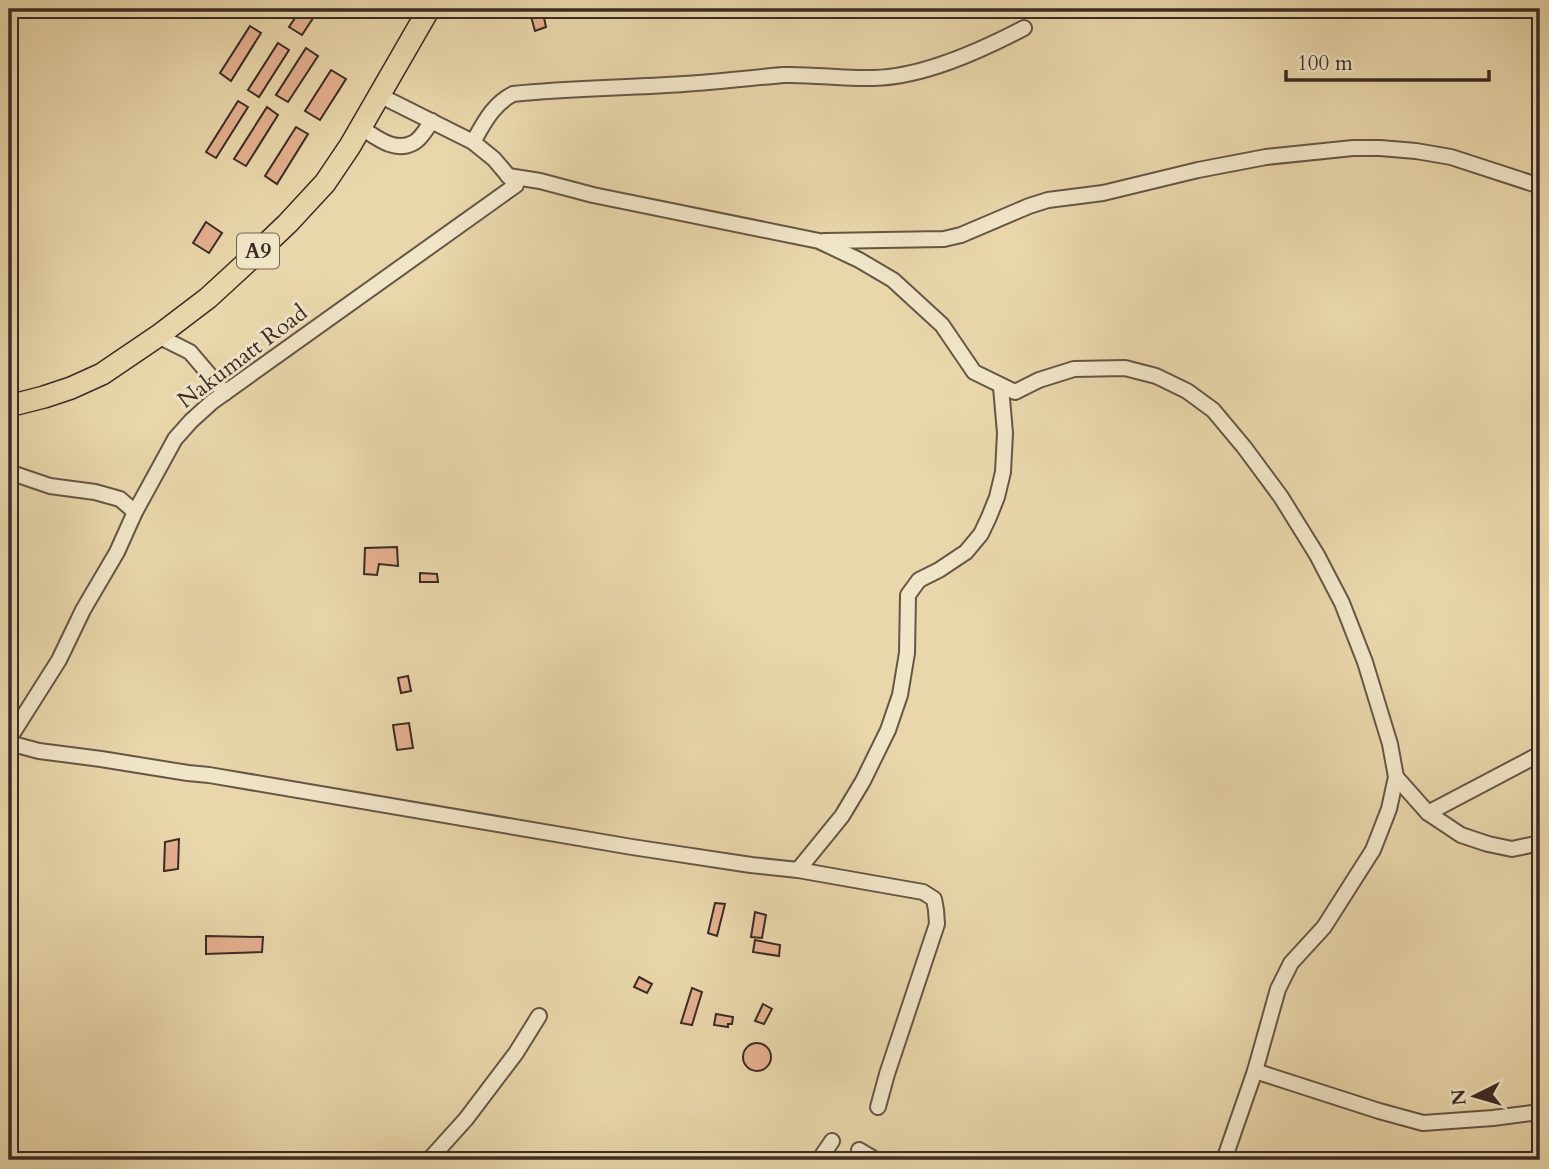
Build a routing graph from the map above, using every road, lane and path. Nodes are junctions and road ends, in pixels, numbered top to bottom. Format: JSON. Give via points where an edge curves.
{"nodes":[{"id":1,"x":429,"y":9,"type":"edge"},
{"id":2,"x":1024,"y":28,"type":"dead end"},
{"id":3,"x":379,"y":95,"type":"junction"},
{"id":4,"x":432,"y":121,"type":"junction"},
{"id":5,"x":360,"y":127,"type":"junction"},
{"id":6,"x":473,"y":142,"type":"junction"},
{"id":7,"x":512,"y":180,"type":"junction"},
{"id":8,"x":1540,"y":186,"type":"edge"},
{"id":9,"x":819,"y":241,"type":"junction"},
{"id":10,"x":158,"y":336,"type":"junction"},
{"id":11,"x":1001,"y":387,"type":"junction"},
{"id":12,"x":225,"y":393,"type":"junction"},
{"id":13,"x":9,"y":406,"type":"edge"},
{"id":14,"x":9,"y":472,"type":"edge"},
{"id":15,"x":135,"y":512,"type":"junction"},
{"id":16,"x":9,"y":741,"type":"edge"},
{"id":17,"x":1540,"y":754,"type":"edge"},
{"id":18,"x":1396,"y":776,"type":"junction"},
{"id":19,"x":1428,"y":813,"type":"junction"},
{"id":20,"x":1540,"y":844,"type":"edge"},
{"id":21,"x":798,"y":870,"type":"junction"},
{"id":22,"x":539,"y":1016,"type":"dead end"},
{"id":23,"x":1255,"y":1071,"type":"junction"},
{"id":24,"x":878,"y":1107,"type":"dead end"},
{"id":25,"x":1540,"y":1112,"type":"edge"},
{"id":26,"x":832,"y":1141,"type":"dead end"},
{"id":27,"x":859,"y":1150,"type":"dead end"},
{"id":28,"x":429,"y":1160,"type":"edge"},
{"id":29,"x":818,"y":1160,"type":"edge"},
{"id":30,"x":876,"y":1160,"type":"edge"},
{"id":31,"x":1224,"y":1160,"type":"edge"}],
"edges":[{"from":1,"to":3,"type":"highway","number":"A9"},
{"from":2,"to":6,"type":"street","via":[[942,64],[876,78],[789,75],[513,94],[495,107]]},
{"from":3,"to":4,"type":"street"},
{"from":3,"to":5,"type":"highway","number":"A9"},
{"from":4,"to":5,"type":"street","via":[[415,143],[400,147],[386,144]]},
{"from":4,"to":6,"type":"street"},
{"from":5,"to":10,"type":"highway","number":"A9","via":[[325,183],[288,223],[208,298]]},
{"from":6,"to":7,"type":"street"},
{"from":7,"to":9,"type":"street","via":[[540,181]]},
{"from":7,"to":12,"type":"street","name":"Nakumatt Road"},
{"from":8,"to":9,"type":"street","via":[[1451,157],[1353,148],[1266,157],[1103,193],[1048,200],[944,239]]},
{"from":9,"to":11,"type":"street","via":[[893,280],[942,325],[974,372]]},
{"from":10,"to":12,"type":"street","via":[[190,352]]},
{"from":10,"to":13,"type":"highway","number":"A9","via":[[102,374]]},
{"from":11,"to":18,"type":"street","via":[[1015,393],[1074,369],[1125,368],[1156,376],[1213,410],[1281,498],[1342,603],[1383,717]]},
{"from":11,"to":21,"type":"street","via":[[1003,472],[989,517],[966,552],[919,580],[908,595],[907,653],[888,730],[842,816]]},
{"from":12,"to":15,"type":"street","name":"Nakumatt Road","via":[[175,439]]},
{"from":14,"to":15,"type":"street","via":[[120,499]]},
{"from":15,"to":16,"type":"street","name":"Nakumatt Road","via":[[60,660]]},
{"from":16,"to":21,"type":"street","via":[[39,751]]},
{"from":17,"to":19,"type":"street"},
{"from":18,"to":19,"type":"street"},
{"from":18,"to":23,"type":"street","via":[[1373,850],[1324,927],[1291,963],[1278,989]]},
{"from":19,"to":20,"type":"street","via":[[1461,835],[1488,844],[1512,849]]},
{"from":21,"to":24,"type":"street","via":[[923,892],[933,899],[937,924]]},
{"from":22,"to":28,"type":"street","via":[[466,1119]]},
{"from":23,"to":25,"type":"street","via":[[1423,1123]]},
{"from":23,"to":31,"type":"street"},
{"from":26,"to":29,"type":"street"},
{"from":27,"to":30,"type":"street"}]}
